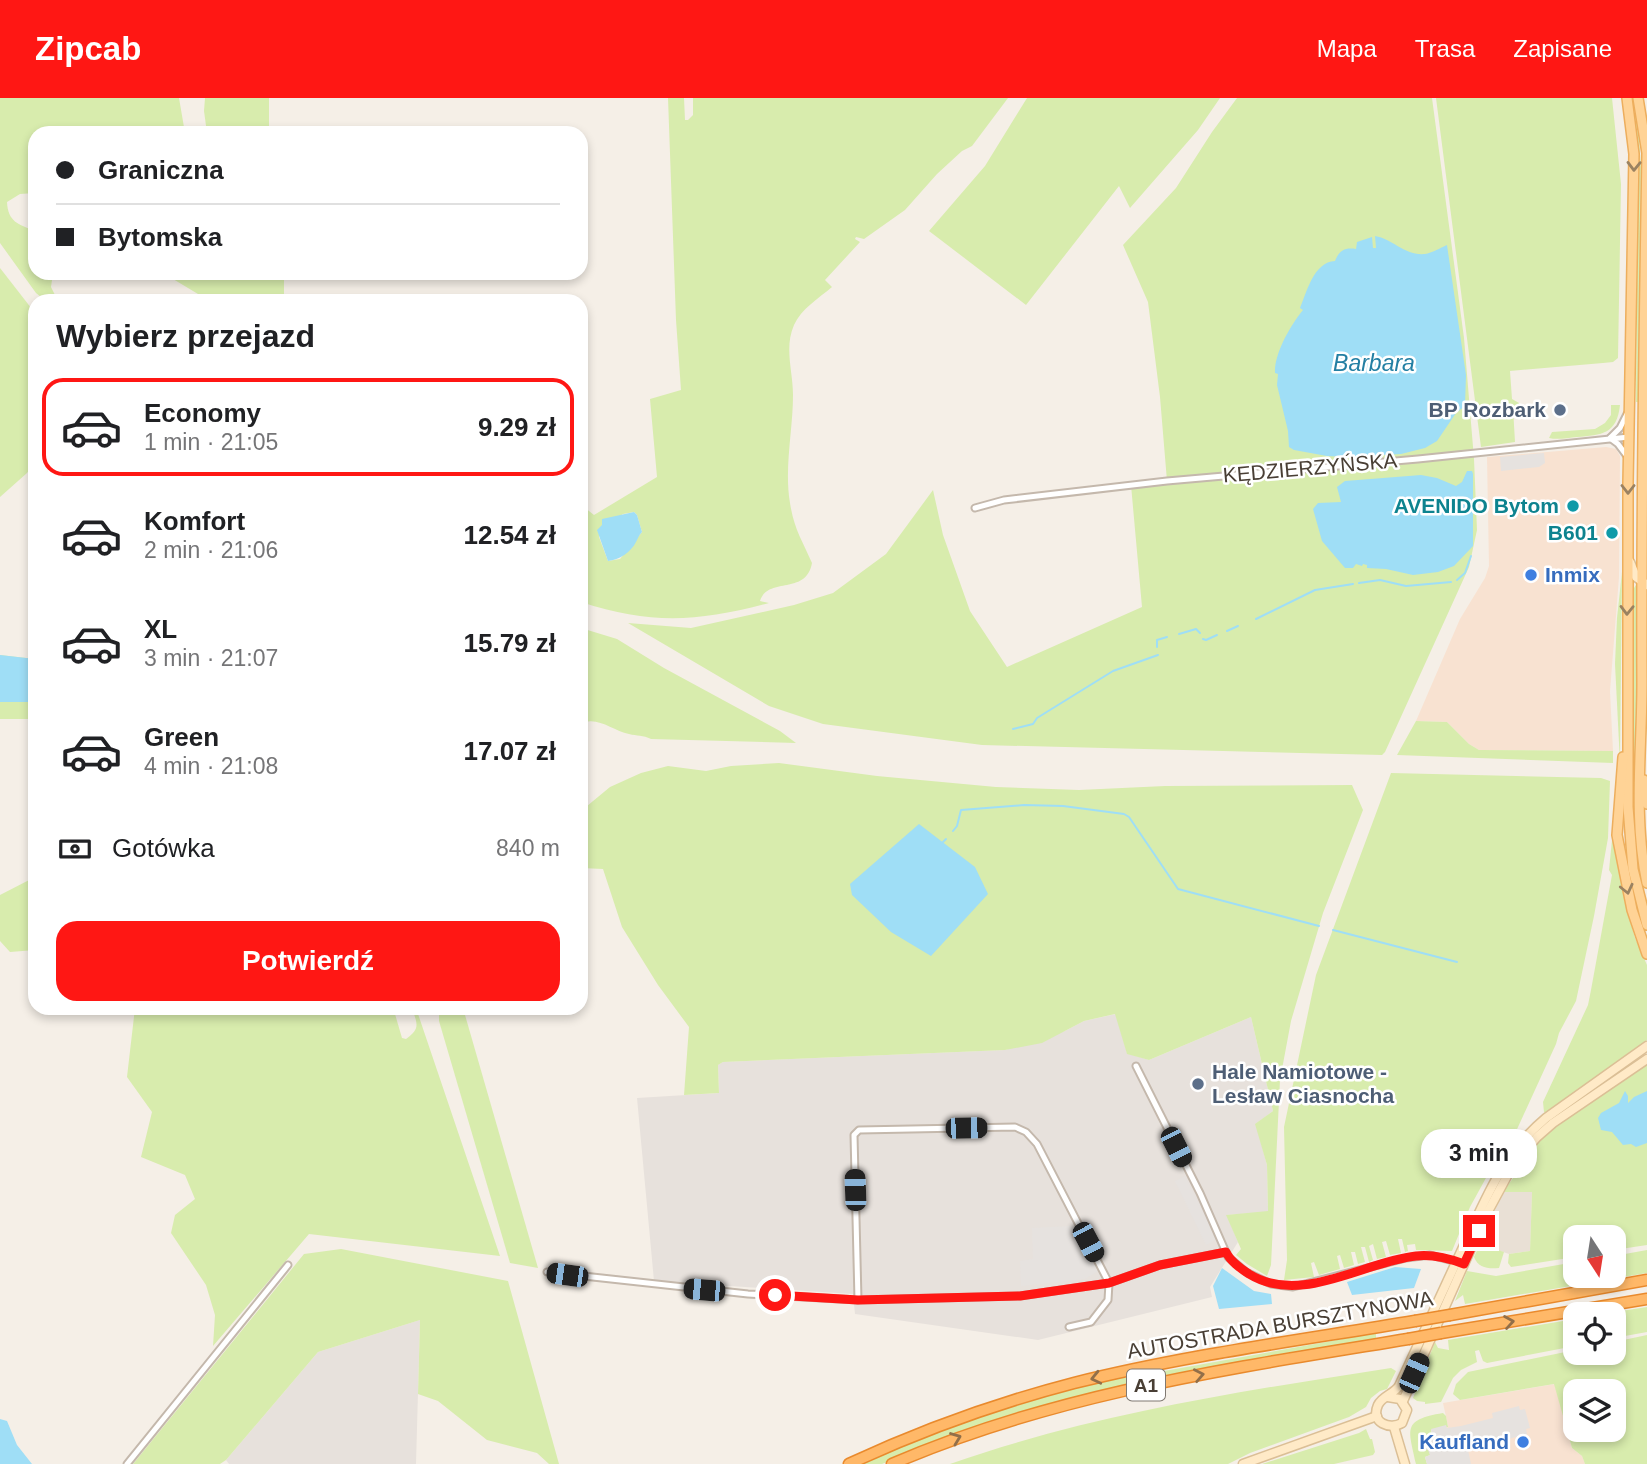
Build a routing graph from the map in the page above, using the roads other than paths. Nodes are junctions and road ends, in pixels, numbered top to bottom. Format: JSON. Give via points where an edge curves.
{"nodes":[{"id":1,"x":1627,"y":98,"type":"edge"},
{"id":2,"x":1638,"y":98,"type":"edge"},
{"id":3,"x":1629,"y":408,"type":"junction"},
{"id":4,"x":1645,"y":417,"type":"edge"},
{"id":5,"x":1645,"y":436,"type":"edge"},
{"id":6,"x":1629,"y":437,"type":"junction"},
{"id":7,"x":1610,"y":438,"type":"junction"},
{"id":8,"x":1629,"y":459,"type":"junction"},
{"id":9,"x":975,"y":508,"type":"dead end"},
{"id":10,"x":1628,"y":542,"type":"junction"},
{"id":11,"x":1644,"y":583,"type":"edge"},
{"id":12,"x":1647,"y":608,"type":"edge"},
{"id":13,"x":1641,"y":638,"type":"junction"},
{"id":14,"x":1626,"y":702,"type":"junction"},
{"id":15,"x":1641,"y":754,"type":"junction"},
{"id":16,"x":1647,"y":804,"type":"edge"},
{"id":17,"x":1647,"y":883,"type":"edge"},
{"id":18,"x":1647,"y":925,"type":"edge"},
{"id":19,"x":1647,"y":954,"type":"edge"},
{"id":20,"x":1647,"y":1046,"type":"edge"},
{"id":21,"x":1647,"y":1059,"type":"edge"},
{"id":22,"x":1136,"y":1066,"type":"dead end"},
{"id":23,"x":1226,"y":1252,"type":"junction"},
{"id":24,"x":1460,"y":1263,"type":"junction"},
{"id":25,"x":288,"y":1265,"type":"dead end"},
{"id":26,"x":547,"y":1272,"type":"dead end"},
{"id":27,"x":1647,"y":1280,"type":"edge"},
{"id":28,"x":1109,"y":1283,"type":"junction"},
{"id":29,"x":1647,"y":1299,"type":"edge"},
{"id":30,"x":858,"y":1300,"type":"junction"},
{"id":31,"x":1069,"y":1327,"type":"dead end"},
{"id":32,"x":1388,"y":1397,"type":"junction"},
{"id":33,"x":1403,"y":1401,"type":"junction"},
{"id":34,"x":1377,"y":1416,"type":"junction"},
{"id":35,"x":1394,"y":1427,"type":"junction"},
{"id":36,"x":127,"y":1464,"type":"edge"},
{"id":37,"x":849,"y":1464,"type":"edge"},
{"id":38,"x":892,"y":1464,"type":"edge"},
{"id":39,"x":1243,"y":1464,"type":"edge"},
{"id":40,"x":1405,"y":1464,"type":"edge"}],
"edges":[{"from":1,"to":3,"type":"main road","one_way":true,"via":[[1634,154]]},
{"from":2,"to":4,"type":"main road","via":[[1647,153]]},
{"from":3,"to":6,"type":"main road"},
{"from":3,"to":7,"type":"street"},
{"from":4,"to":5,"type":"main road"},
{"from":5,"to":6,"type":"street","name":"KĘDZIERZYŃSKA"},
{"from":5,"to":11,"type":"main road"},
{"from":6,"to":7,"type":"street","name":"KĘDZIERZYŃSKA"},
{"from":6,"to":8,"type":"main road"},
{"from":7,"to":8,"type":"street"},
{"from":7,"to":9,"type":"street","name":"KĘDZIERZYŃSKA","via":[[1143,484],[1004,500]]},
{"from":8,"to":10,"type":"main road","one_way":true},
{"from":10,"to":11,"type":"street","via":[[1632,570]]},
{"from":10,"to":14,"type":"main road","one_way":true},
{"from":11,"to":13,"type":"main road"},
{"from":12,"to":13,"type":"street"},
{"from":13,"to":15,"type":"main road"},
{"from":14,"to":18,"type":"main road","via":[[1629,829]]},
{"from":14,"to":19,"type":"main road","one_way":true,"via":[[1617,835],[1632,910]]},
{"from":15,"to":16,"type":"main road"},
{"from":15,"to":17,"type":"main road","via":[[1640,825]]},
{"from":20,"to":24,"type":"street","via":[[1546,1118],[1519,1143],[1497,1173]]},
{"from":21,"to":24,"type":"street","via":[[1553,1123],[1523,1151]]},
{"from":22,"to":23,"type":"street"},
{"from":23,"to":24,"type":"street","via":[[1260,1280],[1293,1287],[1406,1258],[1430,1255]]},
{"from":23,"to":28,"type":"street","via":[[1160,1265]]},
{"from":24,"to":32,"type":"street","via":[[1399,1386]]},
{"from":24,"to":33,"type":"street"},
{"from":25,"to":36,"type":"street"},
{"from":26,"to":30,"type":"street","via":[[748,1294]]},
{"from":27,"to":37,"type":"highway","name":"AUTOSTRADA BURSZTYNOWA","number":"A1","one_way":true,"bridge":true,"via":[[1163,1364],[1068,1385],[958,1419]]},
{"from":28,"to":30,"type":"street","via":[[1020,1296]]},
{"from":28,"to":30,"type":"street","via":[[1037,1144],[1026,1132],[1015,1127],[859,1130],[854,1135]]},
{"from":28,"to":31,"type":"street","via":[[1108,1300],[1091,1322]]},
{"from":38,"to":29,"type":"highway","name":"AUTOSTRADA BURSZTYNOWA","number":"A1","one_way":true,"bridge":true,"via":[[989,1427],[1088,1398]]},
{"from":32,"to":33,"type":"street"},
{"from":32,"to":34,"type":"street","via":[[1377,1406]]},
{"from":33,"to":35,"type":"street","via":[[1407,1415]]},
{"from":34,"to":35,"type":"street","via":[[1384,1425]]},
{"from":34,"to":39,"type":"street"},
{"from":35,"to":40,"type":"street"}]}
